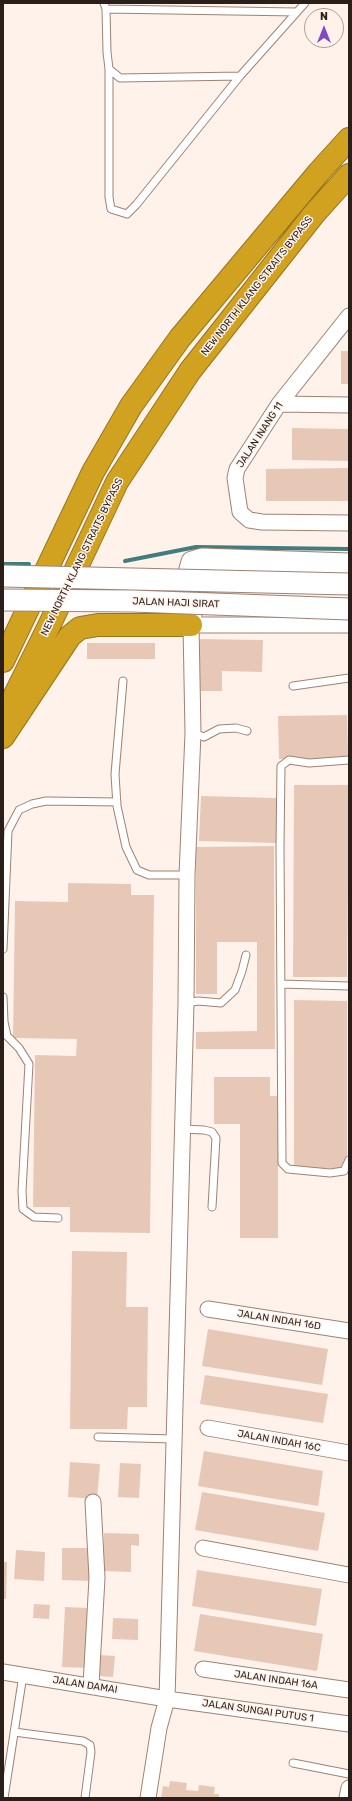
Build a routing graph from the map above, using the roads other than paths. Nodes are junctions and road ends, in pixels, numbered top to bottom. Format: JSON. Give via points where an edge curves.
{"nodes":[{"id":1,"x":305,"y":3,"type":"edge"},
{"id":2,"x":105,"y":6,"type":"edge"},
{"id":3,"x":297,"y":12,"type":"junction"},
{"id":4,"x":109,"y":69,"type":"junction"},
{"id":5,"x":240,"y":76,"type":"junction"},
{"id":6,"x":349,"y":139,"type":"edge"},
{"id":7,"x":349,"y":175,"type":"edge"},
{"id":8,"x":349,"y":188,"type":"edge"},
{"id":9,"x":314,"y":214,"type":"junction"},
{"id":10,"x":349,"y":316,"type":"edge"},
{"id":11,"x":279,"y":404,"type":"junction"},
{"id":12,"x":349,"y":405,"type":"edge"},
{"id":13,"x":349,"y":523,"type":"edge"},
{"id":14,"x":349,"y":564,"type":"edge"},
{"id":15,"x":3,"y":576,"type":"edge"},
{"id":16,"x":349,"y":584,"type":"edge"},
{"id":17,"x":3,"y":600,"type":"edge"},
{"id":18,"x":349,"y":609,"type":"edge"},
{"id":19,"x":349,"y":625,"type":"edge"},
{"id":20,"x":191,"y":626,"type":"junction"},
{"id":21,"x":3,"y":661,"type":"edge"},
{"id":22,"x":349,"y":678,"type":"edge"},
{"id":23,"x":124,"y":681,"type":"dead end"},
{"id":24,"x":293,"y":686,"type":"dead end"},
{"id":25,"x":3,"y":719,"type":"edge"},
{"id":26,"x":247,"y":731,"type":"dead end"},
{"id":27,"x":193,"y":733,"type":"junction"},
{"id":28,"x":3,"y":737,"type":"edge"},
{"id":29,"x":349,"y":760,"type":"edge"},
{"id":30,"x":117,"y":802,"type":"junction"},
{"id":31,"x":187,"y":875,"type":"junction"},
{"id":32,"x":3,"y":948,"type":"edge"},
{"id":33,"x":246,"y":955,"type":"dead end"},
{"id":34,"x":281,"y":984,"type":"junction"},
{"id":35,"x":349,"y":986,"type":"edge"},
{"id":36,"x":3,"y":997,"type":"edge"},
{"id":37,"x":186,"y":1003,"type":"junction"},
{"id":38,"x":182,"y":1129,"type":"junction"},
{"id":39,"x":349,"y":1160,"type":"edge"},
{"id":40,"x":212,"y":1208,"type":"dead end"},
{"id":41,"x":58,"y":1218,"type":"dead end"},
{"id":42,"x":208,"y":1309,"type":"dead end"},
{"id":43,"x":349,"y":1331,"type":"edge"},
{"id":44,"x":208,"y":1428,"type":"dead end"},
{"id":45,"x":98,"y":1437,"type":"dead end"},
{"id":46,"x":174,"y":1439,"type":"junction"},
{"id":47,"x":349,"y":1453,"type":"edge"},
{"id":48,"x":93,"y":1502,"type":"dead end"},
{"id":49,"x":203,"y":1548,"type":"dead end"},
{"id":50,"x":349,"y":1575,"type":"edge"},
{"id":51,"x":203,"y":1669,"type":"dead end"},
{"id":52,"x":3,"y":1672,"type":"edge"},
{"id":53,"x":23,"y":1675,"type":"junction"},
{"id":54,"x":91,"y":1685,"type":"junction"},
{"id":55,"x":349,"y":1690,"type":"edge"},
{"id":56,"x":167,"y":1699,"type":"junction"},
{"id":57,"x":349,"y":1719,"type":"edge"},
{"id":58,"x":14,"y":1732,"type":"junction"},
{"id":59,"x":293,"y":1763,"type":"dead end"},
{"id":60,"x":349,"y":1774,"type":"edge"},
{"id":61,"x":349,"y":1788,"type":"edge"},
{"id":62,"x":4,"y":1798,"type":"edge"},
{"id":63,"x":85,"y":1798,"type":"edge"},
{"id":64,"x":148,"y":1798,"type":"edge"},
{"id":65,"x":348,"y":1798,"type":"edge"}],
"edges":[{"from":1,"to":3,"type":"lane"},
{"from":2,"to":3,"type":"lane"},
{"from":2,"to":4,"type":"lane"},
{"from":3,"to":5,"type":"lane"},
{"from":4,"to":5,"type":"lane","via":[[120,78]]},
{"from":4,"to":5,"type":"lane","via":[[109,197],[111,209],[127,214]]},
{"from":6,"to":21,"type":"highway","via":[[185,332],[131,406],[93,472]]},
{"from":7,"to":9,"type":"highway","name":"NEW NORTH KLANG STRAITS BYPASS"},
{"from":8,"to":9,"type":"lane"},
{"from":9,"to":25,"type":"highway","name":"NEW NORTH KLANG STRAITS BYPASS","via":[[190,371],[117,482]]},
{"from":10,"to":11,"type":"street","name":"JALAN INANG 11"},
{"from":11,"to":12,"type":"street"},
{"from":11,"to":13,"type":"street","name":"JALAN INANG 11","via":[[237,469],[235,478],[240,512],[250,520],[262,522]]},
{"from":14,"to":20,"type":"main road","via":[[202,559],[192,562]]},
{"from":15,"to":16,"type":"main road","bridge":true},
{"from":17,"to":18,"type":"main road","name":"JALAN HAJI SIRAT","bridge":true,"via":[[132,601]]},
{"from":19,"to":20,"type":"street"},
{"from":20,"to":27,"type":"street"},
{"from":20,"to":28,"type":"highway","via":[[98,625],[80,628],[70,636]]},
{"from":22,"to":24,"type":"lane"},
{"from":23,"to":30,"type":"lane","via":[[115,774]]},
{"from":26,"to":27,"type":"lane","via":[[236,728],[219,729],[204,737]]},
{"from":27,"to":31,"type":"street"},
{"from":29,"to":34,"type":"lane","via":[[309,763],[289,760],[281,766]]},
{"from":30,"to":31,"type":"lane","via":[[126,846],[137,870],[149,875]]},
{"from":30,"to":32,"type":"lane","via":[[46,801],[20,810],[8,831]]},
{"from":31,"to":37,"type":"street"},
{"from":33,"to":37,"type":"lane","via":[[234,990],[221,1003]]},
{"from":34,"to":35,"type":"lane"},
{"from":34,"to":39,"type":"lane","via":[[282,1163],[288,1169],[330,1173],[344,1171]]},
{"from":36,"to":41,"type":"lane","via":[[7,1036],[19,1048],[29,1064],[23,1209],[34,1217]]},
{"from":37,"to":38,"type":"street"},
{"from":38,"to":40,"type":"lane","via":[[212,1132],[216,1138]]},
{"from":38,"to":46,"type":"street"},
{"from":42,"to":43,"type":"street","name":"JALAN INDAH 16D"},
{"from":44,"to":47,"type":"street","name":"JALAN INDAH 16C"},
{"from":45,"to":46,"type":"lane"},
{"from":46,"to":56,"type":"street"},
{"from":48,"to":54,"type":"street","via":[[97,1578]]},
{"from":49,"to":50,"type":"street"},
{"from":51,"to":55,"type":"street","name":"JALAN INDAH 16A"},
{"from":52,"to":53,"type":"street","name":"JALAN DAMAI"},
{"from":53,"to":54,"type":"street","name":"JALAN DAMAI"},
{"from":53,"to":58,"type":"lane"},
{"from":54,"to":56,"type":"street","name":"JALAN DAMAI"},
{"from":56,"to":57,"type":"street","name":"JALAN SUNGAI PUTUS 1"},
{"from":56,"to":64,"type":"street","via":[[159,1728]]},
{"from":58,"to":62,"type":"lane"},
{"from":58,"to":63,"type":"lane","via":[[83,1741],[90,1745]]},
{"from":59,"to":60,"type":"lane"},
{"from":61,"to":65,"type":"street"}]}
